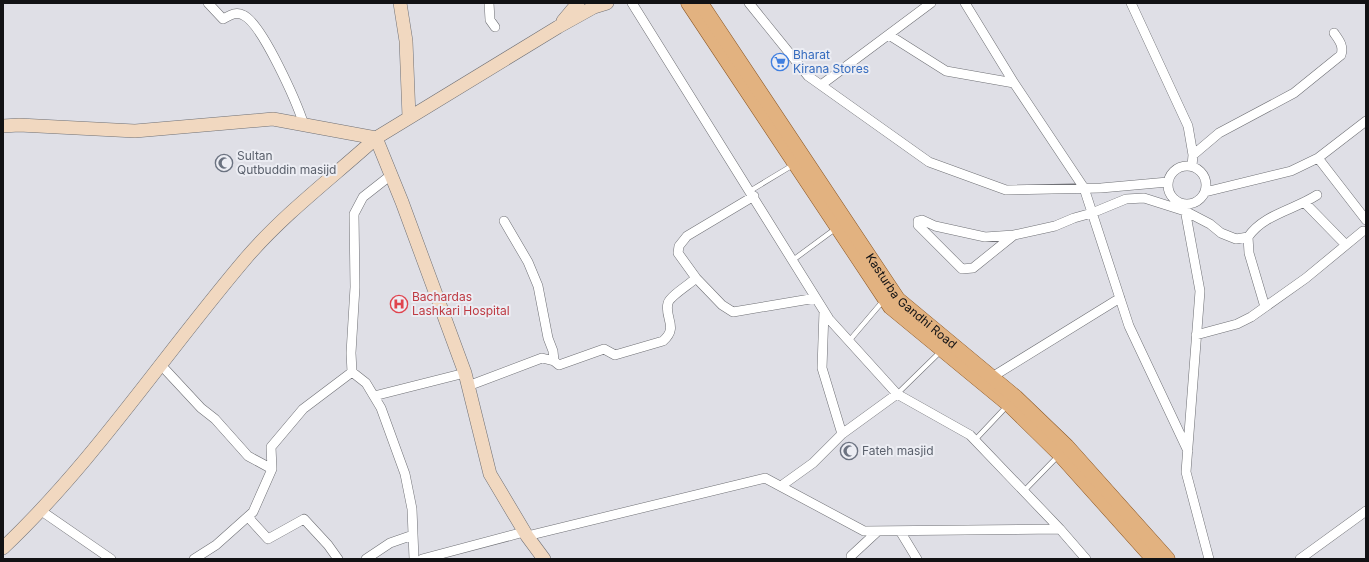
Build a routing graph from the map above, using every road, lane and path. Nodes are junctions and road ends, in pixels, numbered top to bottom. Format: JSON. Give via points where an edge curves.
{"nodes":[{"id":1,"x":208,"y":3,"type":"edge"},
{"id":2,"x":400,"y":3,"type":"edge"},
{"id":3,"x":489,"y":3,"type":"edge"},
{"id":4,"x":578,"y":3,"type":"edge"},
{"id":5,"x":607,"y":3,"type":"edge"},
{"id":6,"x":632,"y":3,"type":"edge"},
{"id":7,"x":688,"y":3,"type":"edge"},
{"id":8,"x":701,"y":3,"type":"edge"},
{"id":9,"x":749,"y":3,"type":"edge"},
{"id":10,"x":931,"y":3,"type":"edge"},
{"id":11,"x":965,"y":3,"type":"edge"},
{"id":12,"x":1131,"y":3,"type":"edge"},
{"id":13,"x":495,"y":27,"type":"dead end"},
{"id":14,"x":558,"y":27,"type":"junction"},
{"id":15,"x":1334,"y":33,"type":"dead end"},
{"id":16,"x":889,"y":35,"type":"junction"},
{"id":17,"x":1014,"y":83,"type":"junction"},
{"id":18,"x":821,"y":86,"type":"junction"},
{"id":19,"x":409,"y":118,"type":"junction"},
{"id":20,"x":304,"y":125,"type":"junction"},
{"id":21,"x":1365,"y":125,"type":"edge"},
{"id":22,"x":3,"y":126,"type":"edge"},
{"id":23,"x":376,"y":138,"type":"junction"},
{"id":24,"x":1193,"y":154,"type":"junction"},
{"id":25,"x":1318,"y":158,"type":"junction"},
{"id":26,"x":795,"y":164,"type":"junction"},
{"id":27,"x":1192,"y":166,"type":"junction"},
{"id":28,"x":391,"y":175,"type":"junction"},
{"id":29,"x":1168,"y":182,"type":"junction"},
{"id":30,"x":1084,"y":188,"type":"junction"},
{"id":31,"x":1205,"y":192,"type":"junction"},
{"id":32,"x":752,"y":193,"type":"junction"},
{"id":33,"x":1316,"y":195,"type":"dead end"},
{"id":34,"x":1305,"y":203,"type":"junction"},
{"id":35,"x":1185,"y":207,"type":"junction"},
{"id":36,"x":1092,"y":213,"type":"junction"},
{"id":37,"x":1366,"y":220,"type":"edge"},
{"id":38,"x":504,"y":221,"type":"dead end"},
{"id":39,"x":837,"y":228,"type":"junction"},
{"id":40,"x":1363,"y":231,"type":"dead end"},
{"id":41,"x":1014,"y":235,"type":"junction"},
{"id":42,"x":1248,"y":237,"type":"junction"},
{"id":43,"x":1346,"y":245,"type":"junction"},
{"id":44,"x":793,"y":260,"type":"junction"},
{"id":45,"x":696,"y":278,"type":"junction"},
{"id":46,"x":816,"y":298,"type":"junction"},
{"id":47,"x":1120,"y":298,"type":"junction"},
{"id":48,"x":885,"y":300,"type":"junction"},
{"id":49,"x":1265,"y":307,"type":"junction"},
{"id":50,"x":824,"y":311,"type":"junction"},
{"id":51,"x":1196,"y":335,"type":"junction"},
{"id":52,"x":849,"y":341,"type":"junction"},
{"id":53,"x":941,"y":351,"type":"junction"},
{"id":54,"x":554,"y":361,"type":"junction"},
{"id":55,"x":161,"y":365,"type":"junction"},
{"id":56,"x":352,"y":372,"type":"junction"},
{"id":57,"x":992,"y":378,"type":"junction"},
{"id":58,"x":466,"y":379,"type":"junction"},
{"id":59,"x":897,"y":394,"type":"junction"},
{"id":60,"x":374,"y":396,"type":"junction"},
{"id":61,"x":1009,"y":405,"type":"junction"},
{"id":62,"x":842,"y":434,"type":"junction"},
{"id":63,"x":975,"y":440,"type":"junction"},
{"id":64,"x":1188,"y":451,"type":"junction"},
{"id":65,"x":1059,"y":454,"type":"junction"},
{"id":66,"x":272,"y":469,"type":"junction"},
{"id":67,"x":781,"y":486,"type":"junction"},
{"id":68,"x":1024,"y":491,"type":"junction"},
{"id":69,"x":40,"y":510,"type":"junction"},
{"id":70,"x":1366,"y":511,"type":"edge"},
{"id":71,"x":248,"y":517,"type":"junction"},
{"id":72,"x":1060,"y":529,"type":"junction"},
{"id":73,"x":878,"y":531,"type":"junction"},
{"id":74,"x":900,"y":531,"type":"junction"},
{"id":75,"x":525,"y":534,"type":"junction"},
{"id":76,"x":413,"y":535,"type":"junction"},
{"id":77,"x":3,"y":548,"type":"edge"},
{"id":78,"x":111,"y":559,"type":"edge"},
{"id":79,"x":194,"y":559,"type":"edge"},
{"id":80,"x":338,"y":559,"type":"edge"},
{"id":81,"x":366,"y":559,"type":"edge"},
{"id":82,"x":414,"y":559,"type":"edge"},
{"id":83,"x":422,"y":559,"type":"edge"},
{"id":84,"x":544,"y":559,"type":"edge"},
{"id":85,"x":851,"y":559,"type":"edge"},
{"id":86,"x":916,"y":559,"type":"edge"},
{"id":87,"x":1086,"y":559,"type":"edge"},
{"id":88,"x":1153,"y":559,"type":"edge"},
{"id":89,"x":1168,"y":559,"type":"edge"},
{"id":90,"x":1209,"y":559,"type":"edge"},
{"id":91,"x":1300,"y":559,"type":"edge"}],
"edges":[{"from":1,"to":20,"type":"street","via":[[223,19],[236,13],[244,15],[258,31],[294,95]]},
{"from":2,"to":19,"type":"street","via":[[406,41]]},
{"from":3,"to":13,"type":"street","via":[[490,20]]},
{"from":4,"to":14,"type":"street"},
{"from":5,"to":14,"type":"street","via":[[594,7]]},
{"from":6,"to":32,"type":"street"},
{"from":7,"to":26,"type":"main road","name":"Kasturba Gandhi Road"},
{"from":8,"to":57,"type":"main road","name":"Kasturba Gandhi Road","via":[[898,299]]},
{"from":9,"to":18,"type":"street","via":[[808,76]]},
{"from":10,"to":16,"type":"street"},
{"from":11,"to":17,"type":"street"},
{"from":12,"to":24,"type":"street","via":[[1188,126]]},
{"from":14,"to":19,"type":"street"},
{"from":15,"to":24,"type":"street","via":[[1341,42],[1341,55],[1294,93],[1218,133]]},
{"from":16,"to":17,"type":"street","via":[[946,71]]},
{"from":16,"to":18,"type":"street"},
{"from":17,"to":30,"type":"street"},
{"from":18,"to":30,"type":"street","via":[[929,162],[1006,190]]},
{"from":19,"to":23,"type":"street"},
{"from":20,"to":22,"type":"street","via":[[273,119],[135,131]]},
{"from":20,"to":23,"type":"street"},
{"from":21,"to":25,"type":"street"},
{"from":23,"to":28,"type":"street"},
{"from":23,"to":55,"type":"street","via":[[248,256]]},
{"from":24,"to":27,"type":"street"},
{"from":25,"to":31,"type":"street","via":[[1290,171]]},
{"from":25,"to":37,"type":"street"},
{"from":26,"to":32,"type":"lane"},
{"from":26,"to":39,"type":"main road","name":"Kasturba Gandhi Road"},
{"from":27,"to":29,"type":"street","via":[[1179,167]]},
{"from":27,"to":31,"type":"street","via":[[1203,173],[1206,179]]},
{"from":28,"to":56,"type":"street","via":[[363,197],[354,214],[355,287],[350,353]]},
{"from":28,"to":58,"type":"street"},
{"from":29,"to":30,"type":"street"},
{"from":29,"to":35,"type":"street","via":[[1170,194]]},
{"from":30,"to":36,"type":"street"},
{"from":31,"to":35,"type":"street","via":[[1197,202]]},
{"from":32,"to":44,"type":"street"},
{"from":32,"to":45,"type":"street","via":[[687,236],[679,246],[678,252]]},
{"from":33,"to":34,"type":"street"},
{"from":34,"to":42,"type":"street","via":[[1261,223]]},
{"from":34,"to":43,"type":"street"},
{"from":35,"to":36,"type":"street","via":[[1144,198],[1126,199]]},
{"from":35,"to":42,"type":"street","via":[[1231,237]]},
{"from":35,"to":51,"type":"street","via":[[1200,291]]},
{"from":36,"to":41,"type":"street","via":[[1055,226]]},
{"from":36,"to":47,"type":"street"},
{"from":38,"to":54,"type":"street","via":[[528,262],[538,286]]},
{"from":39,"to":44,"type":"lane"},
{"from":39,"to":48,"type":"main road","name":"Kasturba Gandhi Road"},
{"from":40,"to":43,"type":"street"},
{"from":41,"to":41,"type":"street","via":[[985,237],[935,226],[922,220],[918,222],[918,225],[962,269],[967,270]]},
{"from":42,"to":49,"type":"street","via":[[1249,253]]},
{"from":43,"to":49,"type":"street"},
{"from":44,"to":46,"type":"street"},
{"from":45,"to":46,"type":"street","via":[[732,312]]},
{"from":45,"to":54,"type":"street","via":[[668,303],[671,328],[663,341],[615,355],[604,349],[559,366]]},
{"from":46,"to":50,"type":"street"},
{"from":47,"to":57,"type":"street"},
{"from":47,"to":64,"type":"street","via":[[1129,326]]},
{"from":48,"to":52,"type":"lane"},
{"from":48,"to":53,"type":"main road","name":"Kasturba Gandhi Road"},
{"from":49,"to":51,"type":"street","via":[[1237,324]]},
{"from":50,"to":52,"type":"street"},
{"from":50,"to":62,"type":"street","via":[[822,368]]},
{"from":51,"to":64,"type":"street"},
{"from":52,"to":59,"type":"street"},
{"from":53,"to":59,"type":"lane"},
{"from":53,"to":61,"type":"main road","name":"Kasturba Gandhi Road"},
{"from":54,"to":58,"type":"street","via":[[542,358]]},
{"from":55,"to":66,"type":"street","via":[[248,456]]},
{"from":55,"to":69,"type":"street"},
{"from":56,"to":60,"type":"street","via":[[366,383]]},
{"from":56,"to":66,"type":"street","via":[[303,409],[271,448]]},
{"from":57,"to":89,"type":"main road","name":"Kasturba Gandhi Road","via":[[1068,446]]},
{"from":58,"to":60,"type":"street"},
{"from":58,"to":75,"type":"street","via":[[490,474]]},
{"from":59,"to":62,"type":"street"},
{"from":59,"to":63,"type":"street"},
{"from":60,"to":76,"type":"street","via":[[405,474],[412,509]]},
{"from":61,"to":63,"type":"lane"},
{"from":61,"to":65,"type":"main road","name":"Kasturba Gandhi Road"},
{"from":62,"to":67,"type":"street","via":[[813,463]]},
{"from":63,"to":68,"type":"street"},
{"from":64,"to":90,"type":"street","via":[[1186,472]]},
{"from":65,"to":68,"type":"lane"},
{"from":65,"to":88,"type":"main road","name":"Kasturba Gandhi Road"},
{"from":66,"to":71,"type":"street","via":[[253,512]]},
{"from":67,"to":73,"type":"street","via":[[864,531]]},
{"from":67,"to":75,"type":"street","via":[[765,478]]},
{"from":68,"to":72,"type":"street"},
{"from":69,"to":77,"type":"street"},
{"from":69,"to":78,"type":"street"},
{"from":70,"to":91,"type":"street"},
{"from":71,"to":79,"type":"street","via":[[216,545]]},
{"from":71,"to":80,"type":"street","via":[[268,539],[304,519]]},
{"from":72,"to":74,"type":"street"},
{"from":72,"to":87,"type":"street"},
{"from":73,"to":74,"type":"street"},
{"from":73,"to":85,"type":"street","via":[[851,556]]},
{"from":74,"to":86,"type":"street"},
{"from":75,"to":83,"type":"street"},
{"from":75,"to":84,"type":"street"},
{"from":76,"to":81,"type":"street","via":[[390,543]]},
{"from":76,"to":82,"type":"street"}]}
